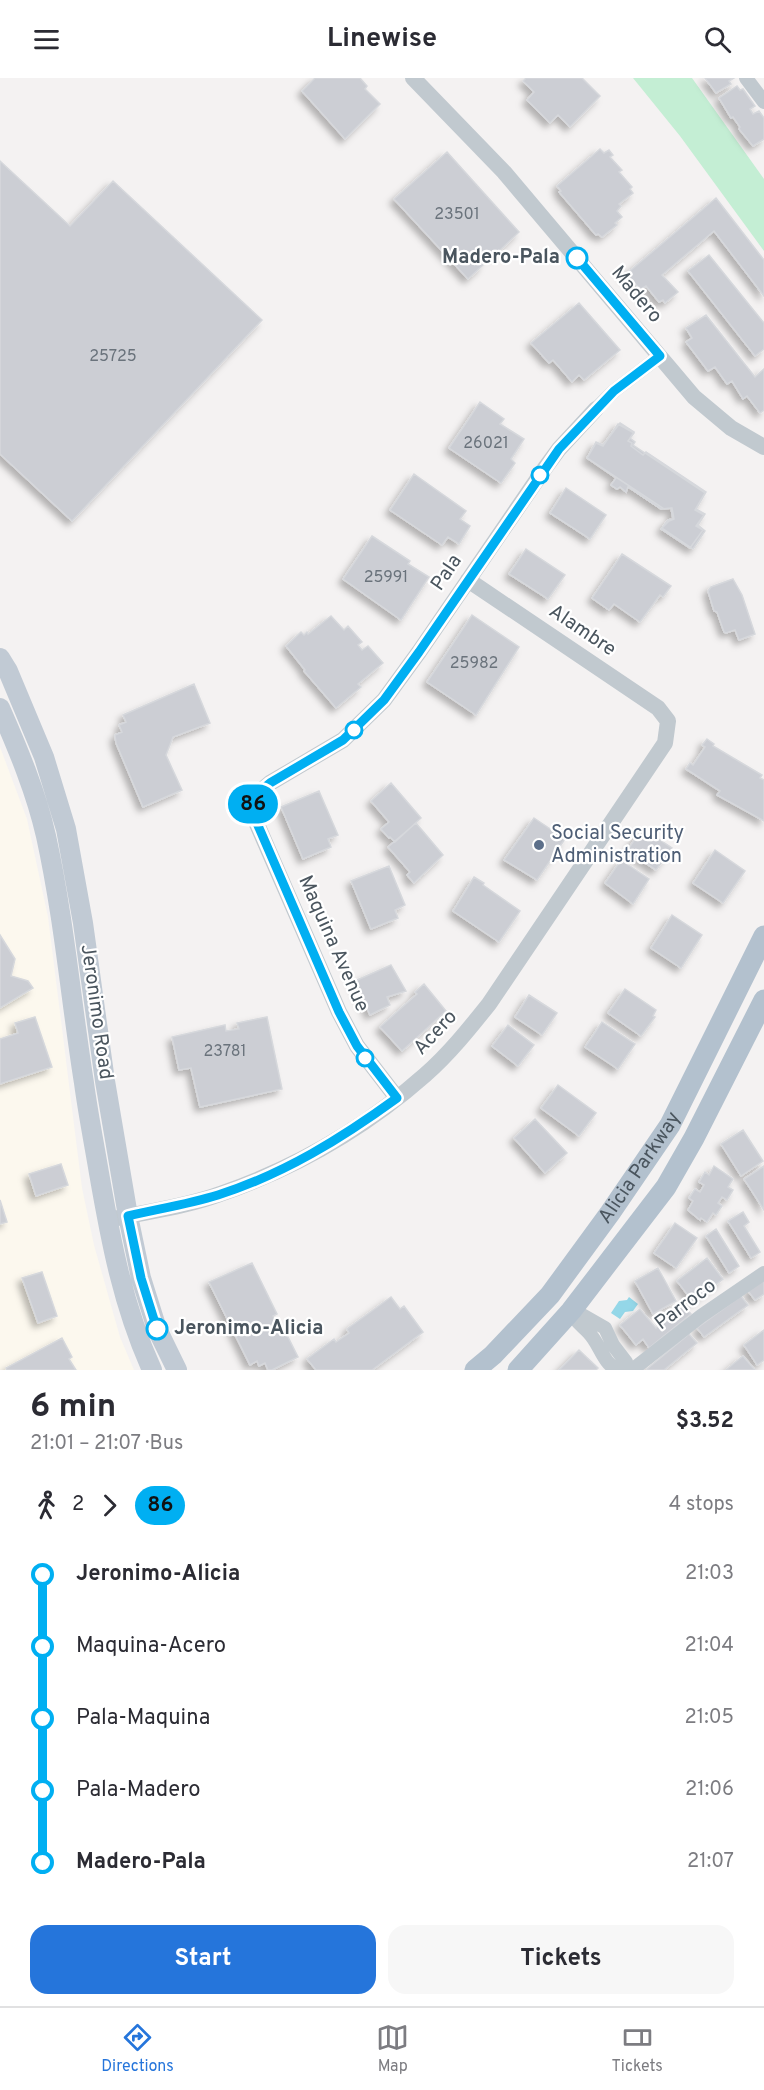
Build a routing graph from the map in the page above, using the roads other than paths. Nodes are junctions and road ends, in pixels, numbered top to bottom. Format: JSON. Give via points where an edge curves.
{"nodes":[{"id":1,"x":413,"y":78,"type":"edge"},
{"id":2,"x":746,"y":78,"type":"edge"},
{"id":3,"x":764,"y":102,"type":"edge"},
{"id":4,"x":660,"y":356,"type":"junction"},
{"id":5,"x":596,"y":409,"type":"joint"},
{"id":6,"x":764,"y":447,"type":"edge"},
{"id":7,"x":468,"y":580,"type":"junction"},
{"id":8,"x":0,"y":658,"type":"edge"},
{"id":9,"x":21,"y":702,"type":"junction"},
{"id":10,"x":0,"y":710,"type":"edge"},
{"id":11,"x":668,"y":721,"type":"joint"},
{"id":12,"x":254,"y":796,"type":"joint"},
{"id":13,"x":764,"y":936,"type":"edge"},
{"id":14,"x":764,"y":1000,"type":"edge"},
{"id":15,"x":397,"y":1098,"type":"junction"},
{"id":16,"x":626,"y":1189,"type":"junction"},
{"id":17,"x":128,"y":1216,"type":"junction"},
{"id":18,"x":107,"y":1221,"type":"junction"},
{"id":19,"x":764,"y":1273,"type":"edge"},
{"id":20,"x":571,"y":1311,"type":"junction"},
{"id":21,"x":493,"y":1355,"type":"junction"},
{"id":22,"x":152,"y":1370,"type":"edge"},
{"id":23,"x":177,"y":1370,"type":"edge"},
{"id":24,"x":475,"y":1370,"type":"edge"},
{"id":25,"x":518,"y":1370,"type":"edge"},
{"id":26,"x":618,"y":1370,"type":"edge"},
{"id":27,"x":627,"y":1370,"type":"edge"},
{"id":28,"x":632,"y":1370,"type":"edge"}],
"edges":[{"from":1,"to":4,"type":"street","name":"Madero","via":[[504,172]]},
{"from":2,"to":3,"type":"street"},
{"from":4,"to":5,"type":"street","name":"Pala"},
{"from":4,"to":6,"type":"street","name":"Madero","via":[[694,397],[731,428]]},
{"from":5,"to":7,"type":"street","name":"Pala","via":[[559,449]]},
{"from":7,"to":11,"type":"street","name":"Alambre","via":[[658,708]]},
{"from":7,"to":12,"type":"street","name":"Pala","via":[[416,657],[365,720],[343,740]]},
{"from":8,"to":9,"type":"main road","name":"Jeronimo Road"},
{"from":9,"to":10,"type":"street"},
{"from":9,"to":17,"type":"main road","name":"Jeronimo Road","via":[[44,757],[66,829]]},
{"from":10,"to":18,"type":"main road","name":"Jeronimo Road","via":[[23,764],[45,834],[64,931]]},
{"from":11,"to":15,"type":"street","name":"Acero","via":[[665,743],[646,774],[489,1004],[454,1047]]},
{"from":12,"to":15,"type":"street","name":"Maquina Avenue","via":[[253,814],[339,1012],[357,1046]]},
{"from":13,"to":16,"type":"main road","name":"Alicia Parkway","via":[[670,1125]]},
{"from":14,"to":20,"type":"main road","name":"Alicia Parkway","via":[[666,1187]]},
{"from":15,"to":17,"type":"street","name":"Acero","via":[[286,1168],[219,1195]]},
{"from":16,"to":20,"type":"main road","via":[[614,1233],[578,1278]]},
{"from":16,"to":21,"type":"main road","name":"Alicia Parkway","via":[[550,1295]]},
{"from":17,"to":18,"type":"street","name":"Acero"},
{"from":17,"to":23,"type":"main road","name":"Jeronimo Road","via":[[157,1329]]},
{"from":18,"to":22,"type":"main road","name":"Jeronimo Road","via":[[120,1284]]},
{"from":19,"to":28,"type":"street","name":"Parroco"},
{"from":20,"to":21,"type":"main road","via":[[548,1320],[524,1339]]},
{"from":20,"to":25,"type":"main road","name":"Alicia Parkway"},
{"from":20,"to":26,"type":"street"},
{"from":20,"to":27,"type":"street","via":[[605,1328]]},
{"from":21,"to":24,"type":"main road","name":"Alicia Parkway"}]}
